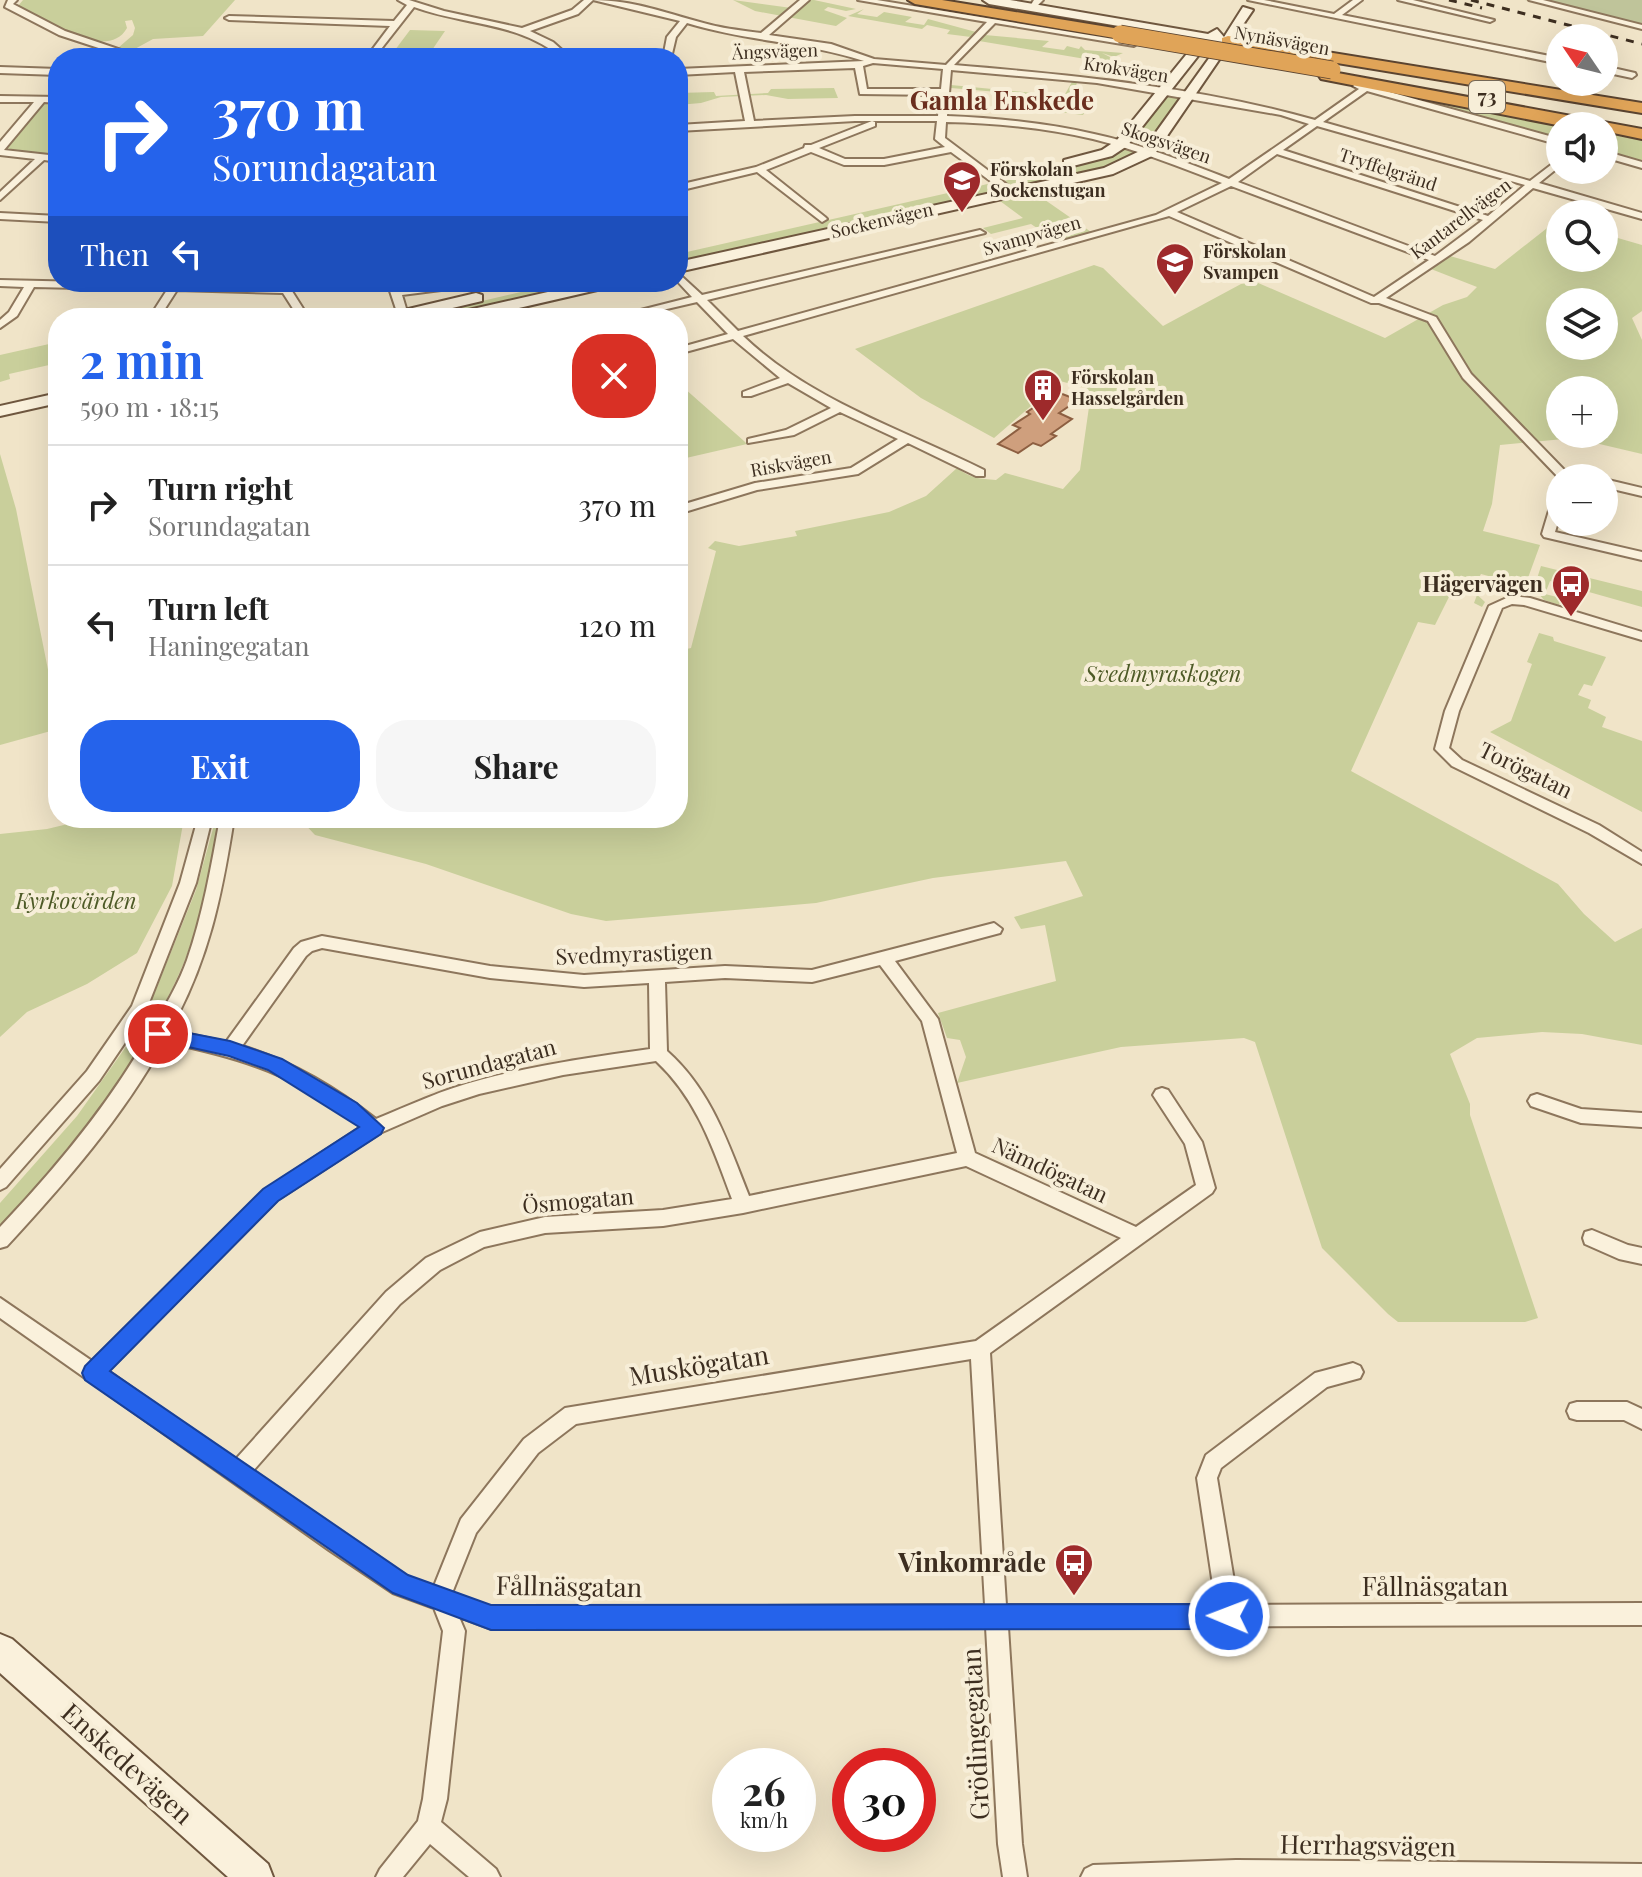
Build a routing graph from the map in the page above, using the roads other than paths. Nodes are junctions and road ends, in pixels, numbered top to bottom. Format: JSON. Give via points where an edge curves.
{"nodes":[{"id":1,"x":402,"y":0,"type":"edge"},
{"id":2,"x":589,"y":0,"type":"edge"},
{"id":3,"x":597,"y":0,"type":"edge"},
{"id":4,"x":805,"y":0,"type":"edge"},
{"id":5,"x":862,"y":0,"type":"edge"},
{"id":6,"x":915,"y":0,"type":"edge"},
{"id":7,"x":944,"y":0,"type":"edge"},
{"id":8,"x":962,"y":0,"type":"edge"},
{"id":9,"x":989,"y":0,"type":"edge"},
{"id":10,"x":1358,"y":0,"type":"edge"},
{"id":11,"x":1402,"y":0,"type":"edge"},
{"id":12,"x":1533,"y":0,"type":"edge"},
{"id":13,"x":7,"y":3,"type":"edge"},
{"id":14,"x":1035,"y":3,"type":"edge"},
{"id":15,"x":1254,"y":3,"type":"edge"},
{"id":16,"x":412,"y":4,"type":"junction"},
{"id":17,"x":1335,"y":17,"type":"junction"},
{"id":18,"x":229,"y":18,"type":"dead end"},
{"id":19,"x":685,"y":21,"type":"junction"},
{"id":20,"x":993,"y":21,"type":"junction"},
{"id":21,"x":398,"y":24,"type":"junction"},
{"id":22,"x":1642,"y":27,"type":"edge"},
{"id":23,"x":1119,"y":28,"type":"junction"},
{"id":24,"x":1482,"y":28,"type":"dead end"},
{"id":25,"x":1050,"y":30,"type":"junction"},
{"id":26,"x":522,"y":31,"type":"junction"},
{"id":27,"x":765,"y":34,"type":"junction"},
{"id":28,"x":1210,"y":38,"type":"junction"},
{"id":29,"x":1228,"y":41,"type":"junction"},
{"id":30,"x":108,"y":48,"type":"edge"},
{"id":31,"x":378,"y":48,"type":"edge"},
{"id":32,"x":555,"y":48,"type":"edge"},
{"id":33,"x":668,"y":48,"type":"edge"},
{"id":34,"x":1194,"y":53,"type":"junction"},
{"id":35,"x":1216,"y":57,"type":"junction"},
{"id":36,"x":1546,"y":58,"type":"edge"},
{"id":37,"x":873,"y":61,"type":"junction"},
{"id":38,"x":859,"y":65,"type":"junction"},
{"id":39,"x":947,"y":68,"type":"junction"},
{"id":40,"x":739,"y":69,"type":"junction"},
{"id":41,"x":0,"y":70,"type":"edge"},
{"id":42,"x":1331,"y":70,"type":"junction"},
{"id":43,"x":48,"y":72,"type":"edge"},
{"id":44,"x":688,"y":72,"type":"edge"},
{"id":45,"x":1618,"y":72,"type":"edge"},
{"id":46,"x":1632,"y":75,"type":"dead end"},
{"id":47,"x":1408,"y":80,"type":"junction"},
{"id":48,"x":1366,"y":88,"type":"junction"},
{"id":49,"x":944,"y":92,"type":"junction"},
{"id":50,"x":1164,"y":92,"type":"junction"},
{"id":51,"x":1188,"y":96,"type":"junction"},
{"id":52,"x":0,"y":99,"type":"edge"},
{"id":53,"x":42,"y":99,"type":"junction"},
{"id":54,"x":48,"y":99,"type":"edge"},
{"id":55,"x":1642,"y":110,"type":"edge"},
{"id":56,"x":1546,"y":117,"type":"edge"},
{"id":57,"x":943,"y":119,"type":"junction"},
{"id":58,"x":1642,"y":119,"type":"edge"},
{"id":59,"x":839,"y":120,"type":"junction"},
{"id":60,"x":881,"y":120,"type":"junction"},
{"id":61,"x":1318,"y":121,"type":"junction"},
{"id":62,"x":750,"y":124,"type":"junction"},
{"id":63,"x":1642,"y":125,"type":"edge"},
{"id":64,"x":688,"y":127,"type":"edge"},
{"id":65,"x":854,"y":131,"type":"junction"},
{"id":66,"x":1618,"y":131,"type":"edge"},
{"id":67,"x":1642,"y":134,"type":"edge"},
{"id":68,"x":1546,"y":138,"type":"edge"},
{"id":69,"x":1122,"y":143,"type":"junction"},
{"id":70,"x":808,"y":147,"type":"junction"},
{"id":71,"x":950,"y":149,"type":"junction"},
{"id":72,"x":0,"y":150,"type":"edge"},
{"id":73,"x":1277,"y":151,"type":"junction"},
{"id":74,"x":1149,"y":152,"type":"junction"},
{"id":75,"x":42,"y":157,"type":"junction"},
{"id":76,"x":48,"y":158,"type":"edge"},
{"id":77,"x":1618,"y":158,"type":"edge"},
{"id":78,"x":844,"y":162,"type":"junction"},
{"id":79,"x":1642,"y":165,"type":"edge"},
{"id":80,"x":1059,"y":166,"type":"dead end"},
{"id":81,"x":759,"y":169,"type":"junction"},
{"id":82,"x":1546,"y":173,"type":"edge"},
{"id":83,"x":846,"y":175,"type":"dead end"},
{"id":84,"x":1014,"y":176,"type":"dead end"},
{"id":85,"x":988,"y":182,"type":"junction"},
{"id":86,"x":1231,"y":182,"type":"junction"},
{"id":87,"x":1533,"y":184,"type":"junction"},
{"id":88,"x":688,"y":186,"type":"edge"},
{"id":89,"x":1011,"y":192,"type":"junction"},
{"id":90,"x":0,"y":197,"type":"edge"},
{"id":91,"x":908,"y":199,"type":"dead end"},
{"id":92,"x":879,"y":206,"type":"dead end"},
{"id":93,"x":1171,"y":213,"type":"junction"},
{"id":94,"x":0,"y":216,"type":"edge"},
{"id":95,"x":1642,"y":216,"type":"edge"},
{"id":96,"x":829,"y":217,"type":"joint"},
{"id":97,"x":48,"y":218,"type":"edge"},
{"id":98,"x":1489,"y":219,"type":"junction"},
{"id":99,"x":980,"y":233,"type":"dead end"},
{"id":100,"x":688,"y":249,"type":"edge"},
{"id":101,"x":1438,"y":260,"type":"junction"},
{"id":102,"x":688,"y":265,"type":"edge"},
{"id":103,"x":0,"y":283,"type":"edge"},
{"id":104,"x":31,"y":284,"type":"junction"},
{"id":105,"x":48,"y":284,"type":"edge"},
{"id":106,"x":688,"y":286,"type":"edge"},
{"id":107,"x":501,"y":292,"type":"edge"},
{"id":108,"x":569,"y":292,"type":"edge"},
{"id":109,"x":700,"y":299,"type":"junction"},
{"id":110,"x":1378,"y":299,"type":"junction"},
{"id":111,"x":431,"y":308,"type":"edge"},
{"id":112,"x":499,"y":308,"type":"edge"},
{"id":113,"x":659,"y":308,"type":"edge"},
{"id":114,"x":0,"y":325,"type":"edge"},
{"id":115,"x":738,"y":335,"type":"junction"},
{"id":116,"x":688,"y":348,"type":"edge"},
{"id":117,"x":789,"y":379,"type":"junction"},
{"id":118,"x":747,"y":394,"type":"dead end"},
{"id":119,"x":48,"y":400,"type":"edge"},
{"id":120,"x":839,"y":408,"type":"junction"},
{"id":121,"x":48,"y":409,"type":"edge"},
{"id":122,"x":0,"y":411,"type":"edge"},
{"id":123,"x":0,"y":421,"type":"edge"},
{"id":124,"x":905,"y":440,"type":"junction"},
{"id":125,"x":752,"y":441,"type":"dead end"},
{"id":126,"x":1553,"y":464,"type":"edge"},
{"id":127,"x":980,"y":473,"type":"dead end"},
{"id":128,"x":1618,"y":486,"type":"edge"},
{"id":129,"x":1642,"y":492,"type":"edge"},
{"id":130,"x":688,"y":507,"type":"edge"},
{"id":131,"x":1557,"y":536,"type":"edge"},
{"id":132,"x":1642,"y":556,"type":"edge"},
{"id":133,"x":1642,"y":636,"type":"edge"},
{"id":134,"x":202,"y":828,"type":"edge"},
{"id":135,"x":225,"y":828,"type":"edge"},
{"id":136,"x":1642,"y":859,"type":"edge"},
{"id":137,"x":994,"y":929,"type":"dead end"},
{"id":138,"x":884,"y":958,"type":"junction"},
{"id":139,"x":657,"y":975,"type":"junction"},
{"id":140,"x":158,"y":1034,"type":"junction"},
{"id":141,"x":230,"y":1049,"type":"junction"},
{"id":142,"x":659,"y":1054,"type":"junction"},
{"id":143,"x":1162,"y":1095,"type":"dead end"},
{"id":144,"x":1537,"y":1101,"type":"dead end"},
{"id":145,"x":1642,"y":1120,"type":"edge"},
{"id":146,"x":374,"y":1128,"type":"junction"},
{"id":147,"x":967,"y":1158,"type":"junction"},
{"id":148,"x":0,"y":1182,"type":"edge"},
{"id":149,"x":743,"y":1205,"type":"junction"},
{"id":150,"x":1138,"y":1237,"type":"junction"},
{"id":151,"x":1592,"y":1238,"type":"dead end"},
{"id":152,"x":0,"y":1240,"type":"edge"},
{"id":153,"x":1642,"y":1256,"type":"edge"},
{"id":154,"x":0,"y":1307,"type":"edge"},
{"id":155,"x":980,"y":1349,"type":"junction"},
{"id":156,"x":1353,"y":1372,"type":"dead end"},
{"id":157,"x":93,"y":1373,"type":"junction"},
{"id":158,"x":1577,"y":1411,"type":"dead end"},
{"id":159,"x":1642,"y":1420,"type":"edge"},
{"id":160,"x":237,"y":1473,"type":"junction"},
{"id":161,"x":440,"y":1597,"type":"junction"},
{"id":162,"x":1642,"y":1614,"type":"edge"},
{"id":163,"x":1229,"y":1615,"type":"junction"},
{"id":164,"x":998,"y":1617,"type":"junction"},
{"id":165,"x":0,"y":1651,"type":"edge"},
{"id":166,"x":428,"y":1827,"type":"junction"},
{"id":167,"x":1642,"y":1876,"type":"edge"},
{"id":168,"x":255,"y":1877,"type":"edge"},
{"id":169,"x":388,"y":1877,"type":"edge"},
{"id":170,"x":488,"y":1877,"type":"edge"},
{"id":171,"x":1015,"y":1877,"type":"edge"},
{"id":172,"x":1093,"y":1877,"type":"edge"}],
"edges":[{"from":1,"to":16,"type":"street"},
{"from":2,"to":26,"type":"street","via":[[575,12]]},
{"from":3,"to":19,"type":"street","name":"Krokvägen"},
{"from":4,"to":27,"type":"street"},
{"from":5,"to":20,"type":"street","name":"Nynäsvägen"},
{"from":6,"to":23,"type":"highway","name":"Nynäsvägen","number":"73"},
{"from":6,"to":25,"type":"highway"},
{"from":7,"to":23,"type":"highway","name":"Nynäsvägen","number":"73"},
{"from":8,"to":23,"type":"highway"},
{"from":9,"to":14,"type":"street","name":"Nynäsvägen"},
{"from":10,"to":17,"type":"street"},
{"from":11,"to":24,"type":"street","via":[[1490,20]]},
{"from":12,"to":22,"type":"street"},
{"from":13,"to":30,"type":"street","via":[[62,33]]},
{"from":14,"to":23,"type":"street","name":"Nynäsvägen"},
{"from":15,"to":17,"type":"street"},
{"from":15,"to":28,"type":"street"},
{"from":15,"to":29,"type":"street"},
{"from":16,"to":21,"type":"street"},
{"from":16,"to":26,"type":"street"},
{"from":17,"to":36,"type":"street"},
{"from":18,"to":21,"type":"street"},
{"from":19,"to":27,"type":"street","name":"Krokvägen"},
{"from":19,"to":33,"type":"street","via":[[677,26]]},
{"from":20,"to":25,"type":"street","name":"Nynäsvägen"},
{"from":20,"to":39,"type":"street"},
{"from":21,"to":31,"type":"street"},
{"from":23,"to":28,"type":"street","name":"Nynäsvägen"},
{"from":23,"to":42,"type":"highway","name":"Nynäsvägen","number":"73","bridge":true},
{"from":25,"to":34,"type":"street","name":"Nynäsvägen"},
{"from":26,"to":32,"type":"street"},
{"from":27,"to":37,"type":"street","name":"Krokvägen"},
{"from":28,"to":29,"type":"street","name":"Nynäsvägen"},
{"from":28,"to":34,"type":"street"},
{"from":29,"to":35,"type":"street"},
{"from":29,"to":55,"type":"highway"},
{"from":34,"to":35,"type":"street","name":"Nynäsvägen"},
{"from":34,"to":50,"type":"street"},
{"from":35,"to":42,"type":"street","name":"Nynäsvägen"},
{"from":35,"to":51,"type":"street"},
{"from":37,"to":38,"type":"street","name":"Ängsvägen"},
{"from":37,"to":39,"type":"street","name":"Krokvägen"},
{"from":38,"to":40,"type":"street","name":"Ängsvägen"},
{"from":38,"to":49,"type":"street","via":[[863,92]]},
{"from":39,"to":49,"type":"street"},
{"from":39,"to":50,"type":"street","name":"Krokvägen","via":[[1097,80]]},
{"from":40,"to":44,"type":"street","name":"Ängsvägen"},
{"from":40,"to":62,"type":"street"},
{"from":41,"to":43,"type":"street"},
{"from":42,"to":47,"type":"highway","name":"Nynäsvägen","number":"73"},
{"from":42,"to":48,"type":"street","name":"Nynäsvägen"},
{"from":42,"to":56,"type":"highway"},
{"from":45,"to":46,"type":"street"},
{"from":47,"to":55,"type":"highway"},
{"from":47,"to":58,"type":"highway","name":"Nynäsvägen","number":"73"},
{"from":47,"to":63,"type":"highway","name":"Nynäsvägen","number":"73"},
{"from":47,"to":67,"type":"highway"},
{"from":48,"to":61,"type":"street","name":"Svampvägen"},
{"from":48,"to":68,"type":"street","name":"Nynäsvägen"},
{"from":49,"to":57,"type":"street"},
{"from":50,"to":51,"type":"street","name":"Krokvägen"},
{"from":50,"to":69,"type":"street"},
{"from":51,"to":61,"type":"street","name":"Krokvägen"},
{"from":51,"to":74,"type":"street"},
{"from":52,"to":53,"type":"street"},
{"from":53,"to":54,"type":"street"},
{"from":53,"to":72,"type":"street"},
{"from":57,"to":60,"type":"street","name":"Skogsvägen"},
{"from":57,"to":69,"type":"street","name":"Skogsvägen"},
{"from":57,"to":71,"type":"street","via":[[940,139]]},
{"from":59,"to":60,"type":"street","name":"Skogsvägen"},
{"from":59,"to":62,"type":"street","name":"Skogsvägen"},
{"from":59,"to":65,"type":"street"},
{"from":60,"to":65,"type":"street"},
{"from":61,"to":73,"type":"street","name":"Svampvägen"},
{"from":61,"to":87,"type":"street","name":"Krokvägen"},
{"from":62,"to":64,"type":"street","name":"Skogsvägen"},
{"from":65,"to":70,"type":"street"},
{"from":66,"to":67,"type":"highway"},
{"from":69,"to":74,"type":"street","name":"Skogsvägen"},
{"from":69,"to":80,"type":"street","via":[[1107,153]]},
{"from":70,"to":78,"type":"street"},
{"from":70,"to":81,"type":"street"},
{"from":71,"to":78,"type":"street","via":[[884,162]]},
{"from":71,"to":85,"type":"street"},
{"from":72,"to":75,"type":"street"},
{"from":73,"to":86,"type":"street","name":"Svampvägen"},
{"from":73,"to":98,"type":"street","name":"Tryffelgränd"},
{"from":74,"to":86,"type":"street","name":"Skogsvägen"},
{"from":74,"to":89,"type":"street","name":"Sockenvägen","via":[[1108,171]]},
{"from":75,"to":76,"type":"street"},
{"from":75,"to":90,"type":"street"},
{"from":77,"to":79,"type":"street"},
{"from":78,"to":83,"type":"street"},
{"from":81,"to":88,"type":"street"},
{"from":81,"to":96,"type":"street"},
{"from":82,"to":87,"type":"street","name":"Kantarellvägen"},
{"from":84,"to":85,"type":"street"},
{"from":85,"to":89,"type":"street"},
{"from":86,"to":93,"type":"street","name":"Svampvägen"},
{"from":86,"to":101,"type":"street","name":"Skogsvägen"},
{"from":87,"to":95,"type":"street","name":"Krokvägen"},
{"from":87,"to":98,"type":"street","name":"Kantarellvägen"},
{"from":89,"to":102,"type":"street","name":"Sockenvägen"},
{"from":91,"to":92,"type":"street","name":"Sockenvägen"},
{"from":93,"to":110,"type":"street"},
{"from":93,"to":115,"type":"street","name":"Svampvägen"},
{"from":94,"to":97,"type":"street"},
{"from":96,"to":100,"type":"street","name":"Sockenvägen"},
{"from":98,"to":101,"type":"street","name":"Kantarellvägen"},
{"from":99,"to":109,"type":"street"},
{"from":101,"to":110,"type":"street","name":"Kantarellvägen"},
{"from":103,"to":104,"type":"street"},
{"from":104,"to":105,"type":"street"},
{"from":104,"to":114,"type":"street"},
{"from":106,"to":109,"type":"street"},
{"from":107,"to":111,"type":"street"},
{"from":108,"to":112,"type":"street"},
{"from":109,"to":113,"type":"street"},
{"from":109,"to":115,"type":"street"},
{"from":110,"to":126,"type":"street","via":[[1432,319],[1467,376]]},
{"from":115,"to":116,"type":"street","name":"Svampvägen"},
{"from":115,"to":117,"type":"street"},
{"from":117,"to":118,"type":"street"},
{"from":117,"to":120,"type":"street"},
{"from":119,"to":122,"type":"street"},
{"from":120,"to":124,"type":"street"},
{"from":120,"to":125,"type":"street","via":[[790,433]]},
{"from":121,"to":123,"type":"street"},
{"from":124,"to":127,"type":"street"},
{"from":124,"to":130,"type":"street","name":"Riskvägen","via":[[854,471],[755,487]]},
{"from":128,"to":129,"type":"street"},
{"from":131,"to":132,"type":"street"},
{"from":133,"to":136,"type":"street","name":"Torögatan","via":[[1525,601],[1496,606],[1452,711],[1442,749],[1457,763],[1594,829]]},
{"from":134,"to":148,"type":"street","via":[[154,977],[127,1029],[63,1113]]},
{"from":135,"to":140,"type":"street","via":[[208,920],[190,974]]},
{"from":137,"to":138,"type":"street","name":"Svedmyrastigen"},
{"from":138,"to":139,"type":"street","name":"Svedmyrastigen","via":[[812,976]]},
{"from":138,"to":147,"type":"street","name":"Nämdögatan","via":[[930,1019]]},
{"from":139,"to":141,"type":"street","name":"Svedmyrastigen","via":[[584,981],[539,978],[322,942],[300,952]]},
{"from":139,"to":142,"type":"street"},
{"from":140,"to":141,"type":"street"},
{"from":140,"to":152,"type":"street","via":[[82,1151]]},
{"from":141,"to":146,"type":"street","via":[[275,1064]]},
{"from":142,"to":146,"type":"street","name":"Sorundagatan","via":[[479,1087]]},
{"from":142,"to":149,"type":"street","via":[[703,1105]]},
{"from":143,"to":150,"type":"street","name":"Muskögatan","via":[[1193,1142],[1206,1188]]},
{"from":144,"to":145,"type":"street","via":[[1581,1116]]},
{"from":146,"to":157,"type":"street","name":"Sorundagatan","via":[[271,1195]]},
{"from":147,"to":149,"type":"street","name":"Ösmogatan"},
{"from":147,"to":150,"type":"street","name":"Nämdögatan"},
{"from":149,"to":160,"type":"street","name":"Ösmogatan","via":[[663,1218],[545,1225],[480,1240],[454,1253],[393,1298]]},
{"from":150,"to":155,"type":"street","name":"Muskögatan"},
{"from":151,"to":153,"type":"street"},
{"from":154,"to":157,"type":"street","name":"Fållnäsgatan"},
{"from":155,"to":161,"type":"street","name":"Muskögatan","via":[[572,1415],[531,1446],[468,1526]]},
{"from":155,"to":164,"type":"street","name":"Grödingegatan"},
{"from":156,"to":163,"type":"street","via":[[1322,1379],[1213,1462],[1207,1478]]},
{"from":157,"to":160,"type":"street","name":"Fållnäsgatan"},
{"from":158,"to":159,"type":"street","via":[[1627,1411]]},
{"from":160,"to":161,"type":"street","name":"Fållnäsgatan","via":[[401,1585]]},
{"from":161,"to":164,"type":"street","name":"Fållnäsgatan","via":[[491,1618]]},
{"from":161,"to":166,"type":"street","via":[[454,1631]]},
{"from":162,"to":163,"type":"street","name":"Fållnäsgatan"},
{"from":163,"to":164,"type":"street","name":"Fållnäsgatan"},
{"from":164,"to":171,"type":"street","name":"Grödingegatan"},
{"from":165,"to":168,"type":"street","name":"Enskedevägen"},
{"from":166,"to":169,"type":"street"},
{"from":166,"to":170,"type":"street"},
{"from":167,"to":172,"type":"street","name":"Herrhagsvägen","via":[[1236,1872]]}]}
